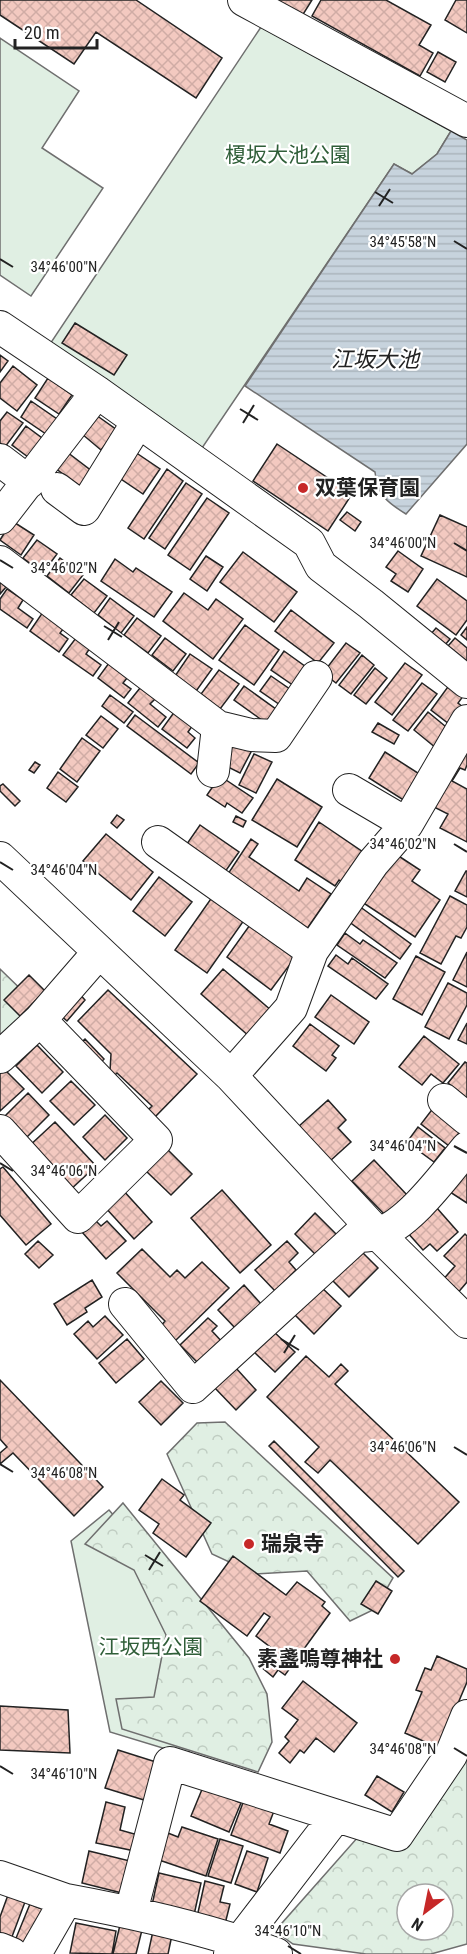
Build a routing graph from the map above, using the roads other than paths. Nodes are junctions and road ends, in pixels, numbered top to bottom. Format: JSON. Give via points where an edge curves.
{"nodes":[{"id":1,"x":244,"y":0,"type":"edge"},
{"id":2,"x":467,"y":121,"type":"edge"},
{"id":3,"x":0,"y":327,"type":"edge"},
{"id":4,"x":97,"y":392,"type":"junction"},
{"id":5,"x":138,"y":422,"type":"junction"},
{"id":6,"x":0,"y":460,"type":"edge"},
{"id":7,"x":43,"y":485,"type":"junction"},
{"id":8,"x":0,"y":518,"type":"edge"},
{"id":9,"x":0,"y":562,"type":"edge"},
{"id":10,"x":316,"y":677,"type":"dead end"},
{"id":11,"x":467,"y":682,"type":"edge"},
{"id":12,"x":467,"y":721,"type":"edge"},
{"id":13,"x":218,"y":727,"type":"junction"},
{"id":14,"x":213,"y":771,"type":"dead end"},
{"id":15,"x":349,"y":790,"type":"dead end"},
{"id":16,"x":407,"y":824,"type":"junction"},
{"id":17,"x":158,"y":842,"type":"dead end"},
{"id":18,"x":0,"y":858,"type":"edge"},
{"id":19,"x":312,"y":951,"type":"junction"},
{"id":20,"x":99,"y":952,"type":"junction"},
{"id":21,"x":40,"y":1020,"type":"junction"},
{"id":22,"x":0,"y":1057,"type":"edge"},
{"id":23,"x":231,"y":1076,"type":"junction"},
{"id":24,"x":0,"y":1131,"type":"edge"},
{"id":25,"x":467,"y":1148,"type":"edge"},
{"id":26,"x":378,"y":1234,"type":"junction"},
{"id":27,"x":125,"y":1304,"type":"dead end"},
{"id":28,"x":467,"y":1322,"type":"edge"},
{"id":29,"x":467,"y":1716,"type":"edge"},
{"id":30,"x":336,"y":1816,"type":"junction"},
{"id":31,"x":0,"y":1877,"type":"edge"},
{"id":32,"x":66,"y":1900,"type":"junction"},
{"id":33,"x":131,"y":1912,"type":"junction"},
{"id":34,"x":235,"y":1948,"type":"edge"},
{"id":35,"x":0,"y":1949,"type":"edge"},
{"id":36,"x":12,"y":1954,"type":"edge"},
{"id":37,"x":35,"y":1954,"type":"edge"},
{"id":38,"x":276,"y":1954,"type":"edge"}],
"edges":[{"from":1,"to":2,"type":"street"},
{"from":3,"to":4,"type":"street"},
{"from":4,"to":5,"type":"street"},
{"from":4,"to":7,"type":"street"},
{"from":5,"to":7,"type":"street","via":[[84,510]]},
{"from":5,"to":11,"type":"street","via":[[309,543],[321,566]]},
{"from":6,"to":7,"type":"street"},
{"from":7,"to":8,"type":"street"},
{"from":9,"to":13,"type":"street"},
{"from":10,"to":13,"type":"street","via":[[276,736]]},
{"from":12,"to":16,"type":"street"},
{"from":13,"to":14,"type":"street"},
{"from":15,"to":16,"type":"street"},
{"from":16,"to":19,"type":"street","via":[[373,863]]},
{"from":17,"to":19,"type":"street"},
{"from":18,"to":20,"type":"street"},
{"from":19,"to":23,"type":"street","via":[[291,1008]]},
{"from":20,"to":21,"type":"street"},
{"from":20,"to":23,"type":"street"},
{"from":21,"to":22,"type":"street"},
{"from":21,"to":24,"type":"street","via":[[156,1140],[78,1217]]},
{"from":23,"to":26,"type":"street"},
{"from":25,"to":26,"type":"street","via":[[427,1196],[399,1222]]},
{"from":26,"to":27,"type":"street","via":[[358,1236],[193,1387]]},
{"from":26,"to":28,"type":"street"},
{"from":29,"to":30,"type":"street","via":[[451,1755],[397,1835]]},
{"from":30,"to":33,"type":"street","via":[[170,1763]]},
{"from":30,"to":34,"type":"street"},
{"from":31,"to":32,"type":"street"},
{"from":32,"to":33,"type":"street"},
{"from":32,"to":37,"type":"street"},
{"from":33,"to":34,"type":"street"},
{"from":34,"to":38,"type":"street"},
{"from":35,"to":36,"type":"street"}]}
